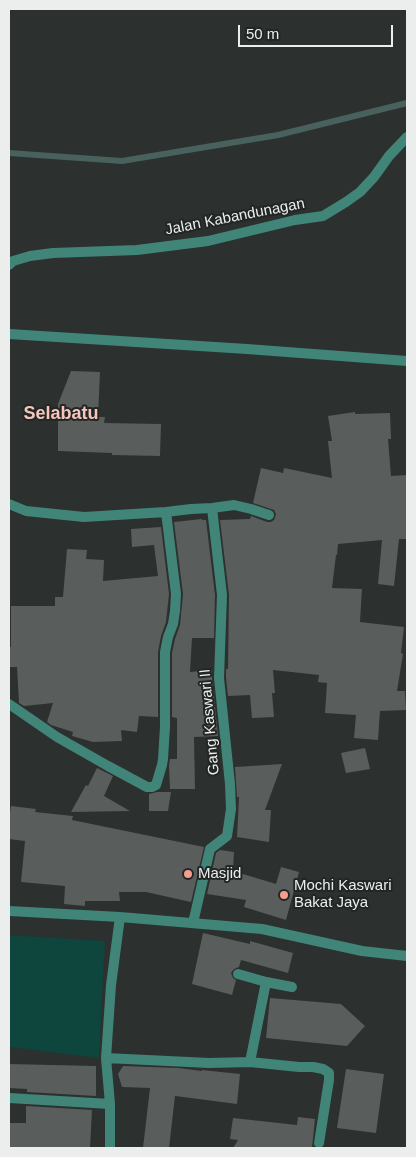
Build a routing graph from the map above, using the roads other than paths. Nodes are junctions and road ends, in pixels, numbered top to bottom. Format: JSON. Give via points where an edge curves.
{"nodes":[{"id":1,"x":407,"y":137,"type":"edge"},
{"id":2,"x":9,"y":265,"type":"edge"},
{"id":3,"x":9,"y":334,"type":"edge"},
{"id":4,"x":407,"y":361,"type":"edge"},
{"id":5,"x":9,"y":504,"type":"edge"},
{"id":6,"x":212,"y":508,"type":"junction"},
{"id":7,"x":166,"y":512,"type":"junction"},
{"id":8,"x":269,"y":516,"type":"dead end"},
{"id":9,"x":9,"y":704,"type":"edge"},
{"id":10,"x":9,"y":911,"type":"edge"},
{"id":11,"x":120,"y":916,"type":"junction"},
{"id":12,"x":193,"y":923,"type":"junction"},
{"id":13,"x":407,"y":956,"type":"edge"},
{"id":14,"x":238,"y":974,"type":"dead end"},
{"id":15,"x":266,"y":982,"type":"junction"},
{"id":16,"x":292,"y":987,"type":"dead end"},
{"id":17,"x":106,"y":1058,"type":"junction"},
{"id":18,"x":250,"y":1062,"type":"junction"},
{"id":19,"x":9,"y":1098,"type":"edge"},
{"id":20,"x":110,"y":1104,"type":"junction"},
{"id":21,"x":319,"y":1143,"type":"dead end"},
{"id":22,"x":110,"y":1148,"type":"edge"}],
"edges":[{"from":1,"to":2,"type":"street","name":"Jalan Kabandunagan","via":[[360,192],[323,216],[208,241],[137,250],[53,253],[30,256]]},
{"from":3,"to":4,"type":"street"},
{"from":5,"to":7,"type":"street","via":[[26,511],[84,517]]},
{"from":6,"to":7,"type":"street"},
{"from":6,"to":8,"type":"street","via":[[242,506]]},
{"from":6,"to":12,"type":"street","name":"Gang Kaswari II","via":[[222,595],[219,678],[231,809],[226,836],[210,849]]},
{"from":7,"to":9,"type":"street","via":[[176,594],[174,624],[165,652],[163,759],[156,785],[147,787],[108,766]]},
{"from":10,"to":11,"type":"street"},
{"from":11,"to":12,"type":"street"},
{"from":11,"to":17,"type":"street"},
{"from":12,"to":13,"type":"street","via":[[262,929],[362,951]]},
{"from":14,"to":15,"type":"street"},
{"from":15,"to":16,"type":"street"},
{"from":15,"to":18,"type":"street"},
{"from":17,"to":18,"type":"street"},
{"from":17,"to":20,"type":"street"},
{"from":18,"to":21,"type":"street","via":[[313,1067],[329,1073]]},
{"from":19,"to":20,"type":"street"},
{"from":20,"to":22,"type":"street"}]}
